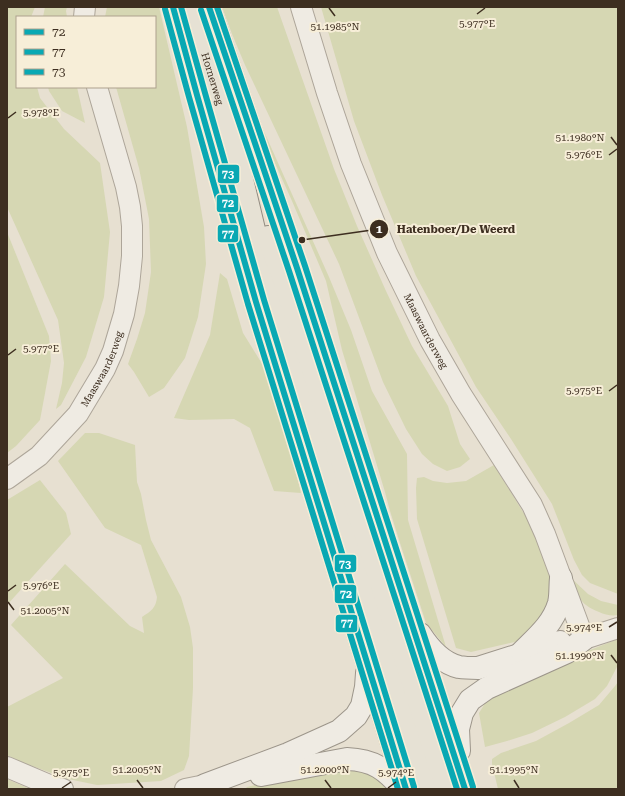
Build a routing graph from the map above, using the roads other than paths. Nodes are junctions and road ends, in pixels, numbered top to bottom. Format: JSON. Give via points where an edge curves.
{"nodes":[{"id":1,"x":173,"y":7,"type":"edge"},
{"id":2,"x":191,"y":7,"type":"edge"},
{"id":3,"x":209,"y":7,"type":"edge"},
{"id":4,"x":301,"y":7,"type":"edge"},
{"id":5,"x":97,"y":88,"type":"edge"},
{"id":6,"x":234,"y":150,"type":"junction"},
{"id":7,"x":7,"y":479,"type":"edge"},
{"id":8,"x":561,"y":578,"type":"junction"},
{"id":9,"x":410,"y":617,"type":"junction"},
{"id":10,"x":618,"y":628,"type":"edge"},
{"id":11,"x":584,"y":639,"type":"junction"},
{"id":12,"x":520,"y":654,"type":"junction"},
{"id":13,"x":367,"y":664,"type":"junction"},
{"id":14,"x":7,"y":767,"type":"edge"},
{"id":15,"x":458,"y":784,"type":"edge"},
{"id":16,"x":199,"y":788,"type":"edge"},
{"id":17,"x":63,"y":789,"type":"edge"},
{"id":18,"x":405,"y":789,"type":"edge"},
{"id":19,"x":426,"y":789,"type":"edge"}],
"edges":[{"from":1,"to":13,"type":"main road","name":"Hornerweg","via":[[256,302]]},
{"from":2,"to":6,"type":"main road","name":"Hornerweg"},
{"from":3,"to":9,"type":"main road","name":"Hornerweg"},
{"from":4,"to":8,"type":"street","name":"Maaswaarderweg","via":[[351,164],[387,253],[460,394],[532,504]]},
{"from":5,"to":7,"type":"street","name":"Maaswaarderweg","via":[[126,187],[132,226],[132,256],[124,314],[113,351],[78,414],[39,456]]},
{"from":6,"to":15,"type":"main road","name":"Hornerweg","via":[[285,282]]},
{"from":6,"to":19,"type":"main road","name":"Hornerweg","via":[[267,284]]},
{"from":8,"to":11,"type":"street","name":"Maaswaarderweg"},
{"from":8,"to":12,"type":"main road","via":[[559,602],[554,617]]},
{"from":9,"to":12,"type":"main road","via":[[435,654],[458,667],[478,668]]},
{"from":9,"to":15,"type":"main road","name":"Hornerweg"},
{"from":10,"to":11,"type":"street"},
{"from":11,"to":12,"type":"main road","via":[[563,641]]},
{"from":11,"to":15,"type":"main road","via":[[567,652],[487,688],[470,700],[462,713],[458,729]]},
{"from":13,"to":16,"type":"main road","via":[[362,706],[356,716],[339,731],[288,754]]},
{"from":13,"to":18,"type":"main road","name":"Hornerweg"},
{"from":14,"to":17,"type":"street"},
{"from":16,"to":18,"type":"main road","via":[[347,759],[359,759],[383,769]]}]}
